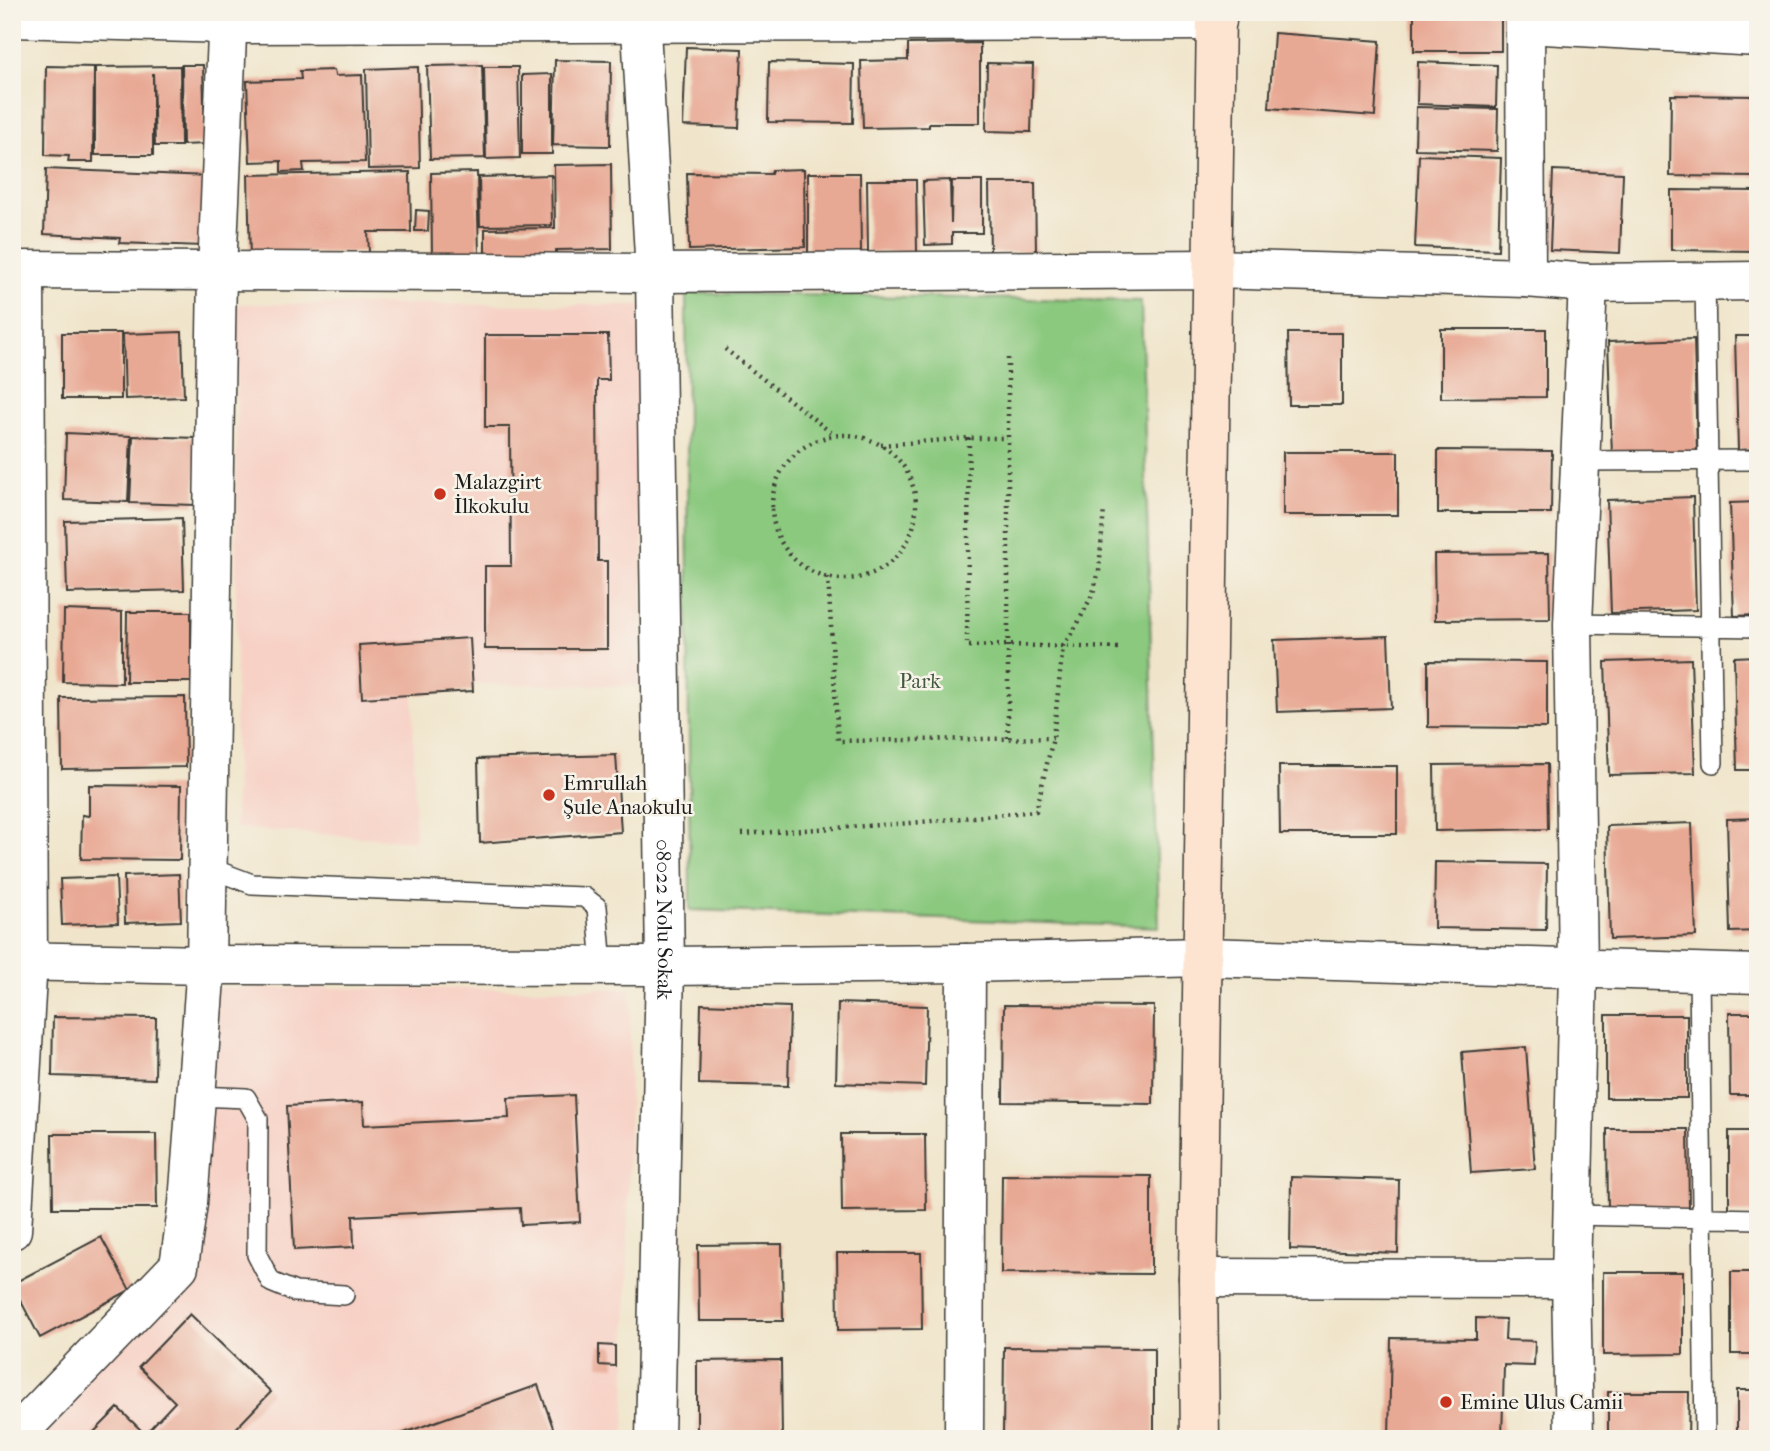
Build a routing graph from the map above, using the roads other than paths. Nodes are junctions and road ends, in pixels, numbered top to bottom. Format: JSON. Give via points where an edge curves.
{"nodes":[{"id":1,"x":1216,"y":16,"type":"edge"},
{"id":2,"x":641,"y":17,"type":"edge"},
{"id":3,"x":12,"y":18,"type":"edge"},
{"id":4,"x":228,"y":18,"type":"edge"},
{"id":5,"x":1526,"y":18,"type":"edge"},
{"id":6,"x":1758,"y":37,"type":"edge"},
{"id":7,"x":1213,"y":269,"type":"junction"},
{"id":8,"x":18,"y":270,"type":"edge"},
{"id":9,"x":217,"y":272,"type":"junction"},
{"id":10,"x":655,"y":273,"type":"junction"},
{"id":11,"x":1526,"y":278,"type":"junction"},
{"id":12,"x":1758,"y":281,"type":"edge"},
{"id":13,"x":1705,"y":282,"type":"junction"},
{"id":14,"x":1588,"y":283,"type":"junction"},
{"id":15,"x":1708,"y":460,"type":"junction"},
{"id":16,"x":1758,"y":460,"type":"edge"},
{"id":17,"x":1580,"y":461,"type":"junction"},
{"id":18,"x":1573,"y":624,"type":"junction"},
{"id":19,"x":1711,"y":626,"type":"junction"},
{"id":20,"x":1758,"y":627,"type":"edge"},
{"id":21,"x":1713,"y":763,"type":"dead end"},
{"id":22,"x":208,"y":867,"type":"junction"},
{"id":23,"x":1203,"y":957,"type":"junction"},
{"id":24,"x":20,"y":961,"type":"edge"},
{"id":25,"x":966,"y":963,"type":"junction"},
{"id":26,"x":206,"y":965,"type":"junction"},
{"id":27,"x":602,"y":966,"type":"junction"},
{"id":28,"x":665,"y":966,"type":"junction"},
{"id":29,"x":1578,"y":969,"type":"junction"},
{"id":30,"x":1699,"y":972,"type":"junction"},
{"id":31,"x":1758,"y":974,"type":"edge"},
{"id":32,"x":196,"y":1096,"type":"junction"},
{"id":33,"x":1573,"y":1215,"type":"junction"},
{"id":34,"x":1702,"y":1218,"type":"junction"},
{"id":35,"x":1758,"y":1219,"type":"edge"},
{"id":36,"x":12,"y":1230,"type":"edge"},
{"id":37,"x":1198,"y":1278,"type":"junction"},
{"id":38,"x":1571,"y":1279,"type":"junction"},
{"id":39,"x":344,"y":1295,"type":"dead end"},
{"id":40,"x":18,"y":1421,"type":"edge"},
{"id":41,"x":655,"y":1439,"type":"edge"},
{"id":42,"x":964,"y":1439,"type":"edge"},
{"id":43,"x":1200,"y":1439,"type":"edge"},
{"id":44,"x":1574,"y":1439,"type":"edge"},
{"id":45,"x":1705,"y":1439,"type":"edge"}],
"edges":[{"from":1,"to":2,"type":"street"},
{"from":1,"to":7,"type":"street"},
{"from":2,"to":4,"type":"street"},
{"from":2,"to":10,"type":"street","name":"08022 Nolu Sokak"},
{"from":3,"to":4,"type":"street"},
{"from":4,"to":9,"type":"street"},
{"from":5,"to":6,"type":"street"},
{"from":5,"to":11,"type":"street"},
{"from":7,"to":10,"type":"street"},
{"from":7,"to":11,"type":"street"},
{"from":7,"to":23,"type":"street"},
{"from":8,"to":9,"type":"street"},
{"from":8,"to":24,"type":"street"},
{"from":9,"to":10,"type":"street"},
{"from":9,"to":22,"type":"street"},
{"from":10,"to":28,"type":"street","name":"08022 Nolu Sokak"},
{"from":11,"to":14,"type":"street"},
{"from":12,"to":13,"type":"street"},
{"from":13,"to":14,"type":"street"},
{"from":13,"to":15,"type":"lane"},
{"from":14,"to":17,"type":"street"},
{"from":15,"to":16,"type":"lane"},
{"from":15,"to":17,"type":"lane"},
{"from":15,"to":19,"type":"lane"},
{"from":17,"to":18,"type":"street"},
{"from":18,"to":19,"type":"lane"},
{"from":18,"to":29,"type":"street"},
{"from":19,"to":20,"type":"lane"},
{"from":19,"to":21,"type":"lane"},
{"from":22,"to":26,"type":"street"},
{"from":22,"to":27,"type":"lane","via":[[252,884],[584,897],[597,907]]},
{"from":23,"to":25,"type":"street"},
{"from":23,"to":29,"type":"street"},
{"from":23,"to":37,"type":"street"},
{"from":24,"to":26,"type":"street"},
{"from":24,"to":36,"type":"street"},
{"from":25,"to":28,"type":"street"},
{"from":25,"to":42,"type":"street"},
{"from":26,"to":27,"type":"street"},
{"from":26,"to":32,"type":"street"},
{"from":27,"to":28,"type":"street"},
{"from":28,"to":41,"type":"street","name":"08022 Nolu Sokak"},
{"from":29,"to":30,"type":"street"},
{"from":29,"to":33,"type":"street"},
{"from":30,"to":31,"type":"street"},
{"from":30,"to":34,"type":"lane"},
{"from":32,"to":39,"type":"lane","via":[[246,1098],[258,1119],[257,1255],[271,1282],[295,1292]]},
{"from":32,"to":40,"type":"street","via":[[179,1266]]},
{"from":33,"to":34,"type":"lane"},
{"from":33,"to":38,"type":"street"},
{"from":34,"to":35,"type":"lane"},
{"from":34,"to":45,"type":"lane"},
{"from":37,"to":38,"type":"street"},
{"from":37,"to":43,"type":"street"},
{"from":38,"to":44,"type":"street"}]}
